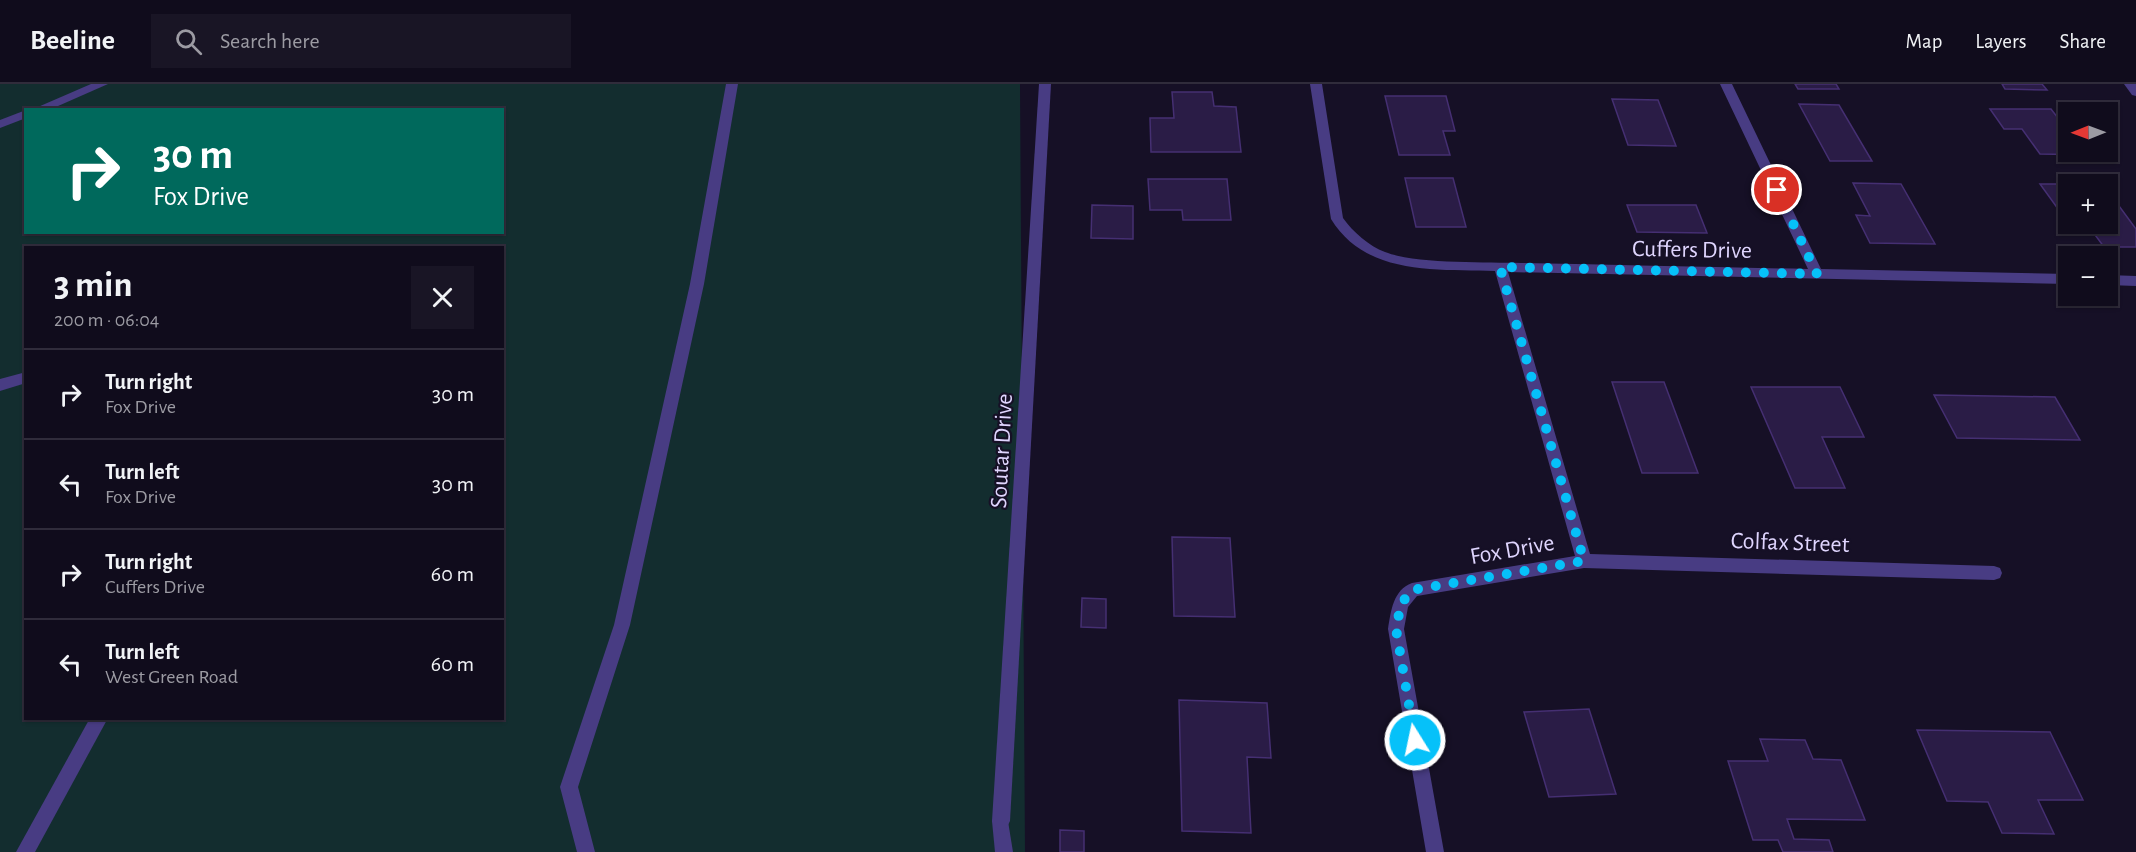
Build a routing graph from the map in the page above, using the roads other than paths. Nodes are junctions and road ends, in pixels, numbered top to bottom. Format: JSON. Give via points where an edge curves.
{"nodes":[{"id":1,"x":102,"y":84,"type":"edge"},
{"id":2,"x":732,"y":84,"type":"edge"},
{"id":3,"x":1045,"y":84,"type":"edge"},
{"id":4,"x":1316,"y":84,"type":"edge"},
{"id":5,"x":1726,"y":84,"type":"edge"},
{"id":6,"x":2130,"y":84,"type":"edge"},
{"id":7,"x":2136,"y":92,"type":"edge"},
{"id":8,"x":42,"y":108,"type":"edge"},
{"id":9,"x":24,"y":115,"type":"edge"},
{"id":10,"x":0,"y":124,"type":"edge"},
{"id":11,"x":1500,"y":267,"type":"junction"},
{"id":12,"x":1817,"y":274,"type":"junction"},
{"id":13,"x":2058,"y":279,"type":"edge"},
{"id":14,"x":2118,"y":280,"type":"edge"},
{"id":15,"x":2136,"y":281,"type":"edge"},
{"id":16,"x":24,"y":378,"type":"edge"},
{"id":17,"x":0,"y":385,"type":"edge"},
{"id":18,"x":1584,"y":561,"type":"junction"},
{"id":19,"x":1994,"y":573,"type":"dead end"},
{"id":20,"x":99,"y":720,"type":"edge"},
{"id":21,"x":25,"y":852,"type":"edge"},
{"id":22,"x":586,"y":852,"type":"edge"},
{"id":23,"x":1004,"y":852,"type":"edge"},
{"id":24,"x":1435,"y":852,"type":"edge"}],
"edges":[{"from":1,"to":8,"type":"street"},
{"from":2,"to":22,"type":"street","via":[[697,285],[622,625],[569,787]]},
{"from":3,"to":23,"type":"street","name":"Soutar Drive","via":[[1001,821]]},
{"from":4,"to":11,"type":"street","name":"Cuffers Drive","via":[[1337,219],[1357,241],[1384,257],[1416,263]]},
{"from":5,"to":12,"type":"street"},
{"from":6,"to":7,"type":"street"},
{"from":9,"to":10,"type":"street"},
{"from":11,"to":12,"type":"street","name":"Cuffers Drive"},
{"from":11,"to":18,"type":"street","name":"Fox Drive"},
{"from":12,"to":13,"type":"street","name":"Cuffers Drive"},
{"from":14,"to":15,"type":"street"},
{"from":16,"to":17,"type":"street"},
{"from":18,"to":19,"type":"street","name":"Colfax Street"},
{"from":18,"to":24,"type":"street","name":"Fox Drive","via":[[1412,590],[1401,604],[1396,629]]},
{"from":20,"to":21,"type":"street"}]}
